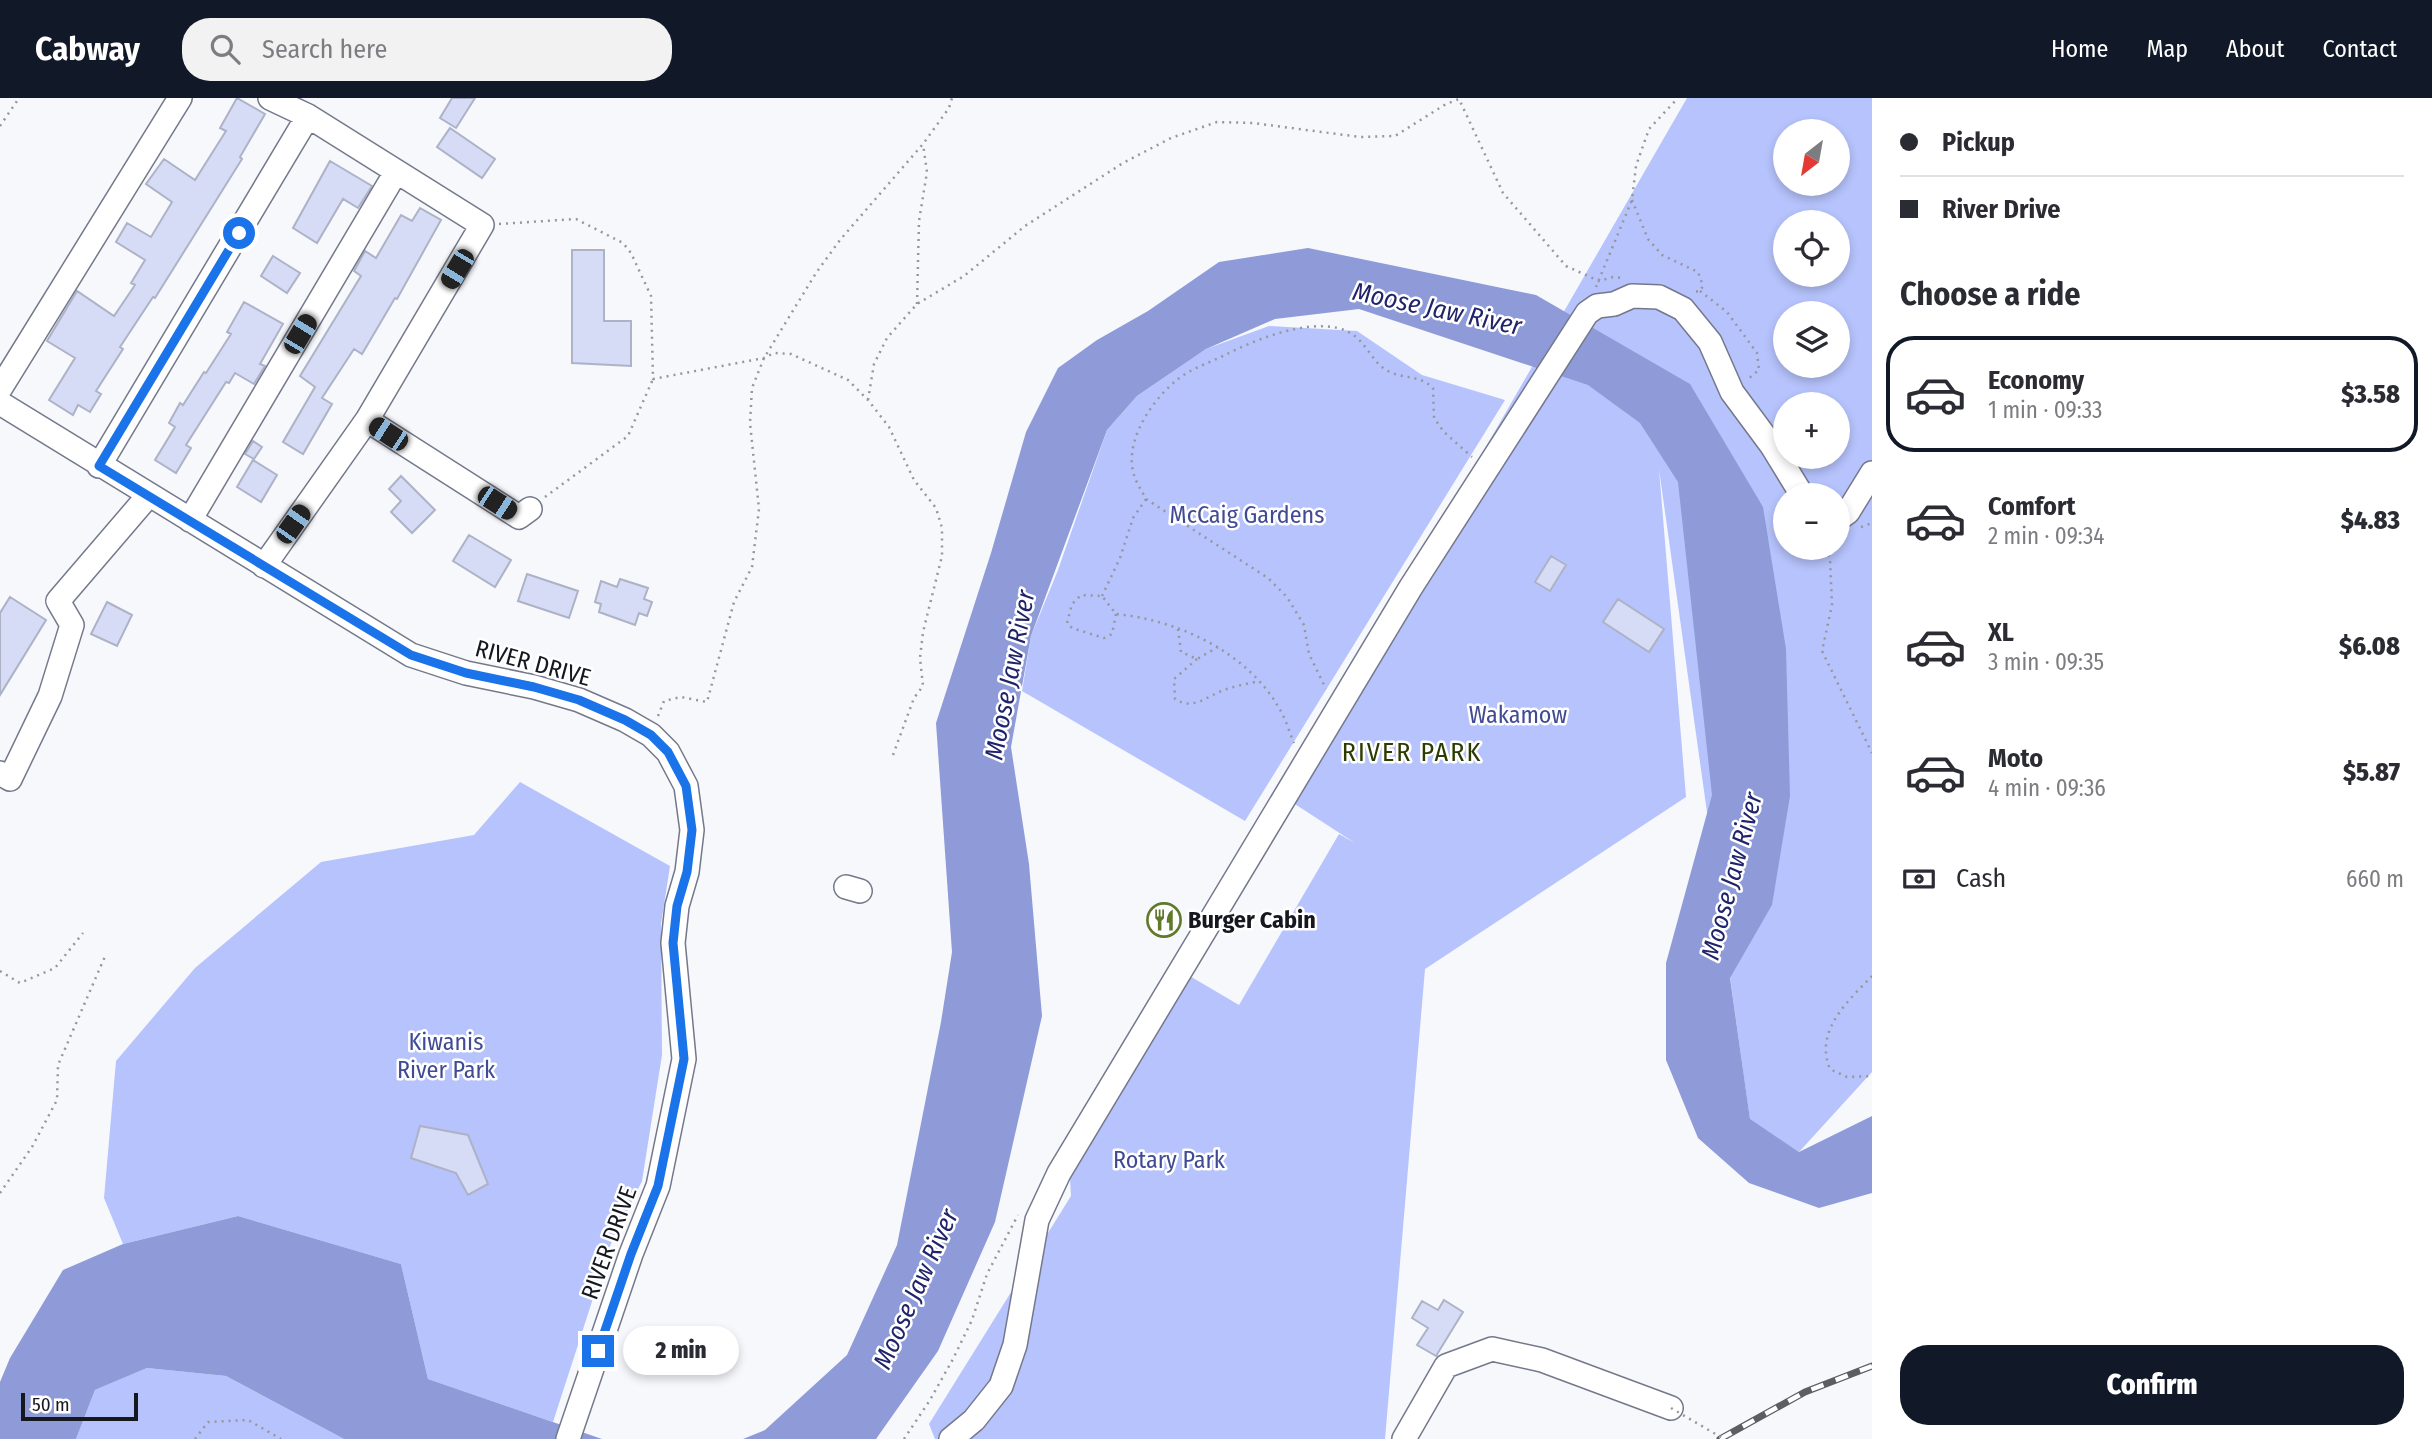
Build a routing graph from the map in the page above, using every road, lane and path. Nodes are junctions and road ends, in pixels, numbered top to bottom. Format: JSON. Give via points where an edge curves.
{"nodes":[{"id":1,"x":19,"y":98,"type":"edge"},
{"id":2,"x":180,"y":98,"type":"edge"},
{"id":3,"x":271,"y":98,"type":"edge"},
{"id":4,"x":951,"y":98,"type":"edge"},
{"id":5,"x":1676,"y":99,"type":"edge"},
{"id":6,"x":308,"y":116,"type":"junction"},
{"id":7,"x":0,"y":126,"type":"edge"},
{"id":8,"x":923,"y":144,"type":"junction"},
{"id":9,"x":396,"y":172,"type":"junction"},
{"id":10,"x":1632,"y":200,"type":"junction"},
{"id":11,"x":482,"y":225,"type":"junction"},
{"id":12,"x":1627,"y":278,"type":"dead end"},
{"id":13,"x":1599,"y":281,"type":"junction"},
{"id":14,"x":1700,"y":291,"type":"junction"},
{"id":15,"x":1682,"y":292,"type":"dead end"},
{"id":16,"x":917,"y":304,"type":"junction"},
{"id":17,"x":1592,"y":310,"type":"junction"},
{"id":18,"x":764,"y":358,"type":"junction"},
{"id":19,"x":653,"y":379,"type":"junction"},
{"id":20,"x":0,"y":389,"type":"edge"},
{"id":21,"x":1732,"y":392,"type":"junction"},
{"id":22,"x":868,"y":400,"type":"junction"},
{"id":23,"x":0,"y":404,"type":"edge"},
{"id":24,"x":367,"y":420,"type":"junction"},
{"id":25,"x":1477,"y":462,"type":"dead end"},
{"id":26,"x":99,"y":466,"type":"junction"},
{"id":27,"x":1872,"y":473,"type":"edge"},
{"id":28,"x":1795,"y":483,"type":"edge"},
{"id":29,"x":148,"y":496,"type":"junction"},
{"id":30,"x":1146,"y":499,"type":"junction"},
{"id":31,"x":1850,"y":507,"type":"edge"},
{"id":32,"x":530,"y":509,"type":"joint"},
{"id":33,"x":190,"y":520,"type":"junction"},
{"id":34,"x":1830,"y":560,"type":"edge"},
{"id":35,"x":264,"y":566,"type":"junction"},
{"id":36,"x":1102,"y":596,"type":"junction"},
{"id":37,"x":1116,"y":614,"type":"junction"},
{"id":38,"x":1178,"y":629,"type":"junction"},
{"id":39,"x":1218,"y":647,"type":"junction"},
{"id":40,"x":1197,"y":659,"type":"junction"},
{"id":41,"x":1259,"y":681,"type":"junction"},
{"id":42,"x":1329,"y":695,"type":"dead end"},
{"id":43,"x":651,"y":735,"type":"junction"},
{"id":44,"x":1296,"y":749,"type":"dead end"},
{"id":45,"x":1872,"y":753,"type":"edge"},
{"id":46,"x":892,"y":755,"type":"dead end"},
{"id":47,"x":0,"y":774,"type":"edge"},
{"id":48,"x":83,"y":933,"type":"dead end"},
{"id":49,"x":106,"y":954,"type":"dead end"},
{"id":50,"x":0,"y":971,"type":"edge"},
{"id":51,"x":1872,"y":976,"type":"edge"},
{"id":52,"x":1872,"y":1076,"type":"edge"},
{"id":53,"x":0,"y":1194,"type":"edge"},
{"id":54,"x":1671,"y":1408,"type":"joint"},
{"id":55,"x":570,"y":1431,"type":"edge"},
{"id":56,"x":195,"y":1439,"type":"edge"},
{"id":57,"x":281,"y":1439,"type":"edge"},
{"id":58,"x":951,"y":1439,"type":"edge"},
{"id":59,"x":1404,"y":1439,"type":"edge"},
{"id":60,"x":1724,"y":1439,"type":"edge"}],
"edges":[{"from":1,"to":7,"type":"path"},
{"from":2,"to":20,"type":"street"},
{"from":3,"to":6,"type":"street"},
{"from":4,"to":8,"type":"path"},
{"from":5,"to":10,"type":"path","via":[[1649,129],[1636,166]]},
{"from":6,"to":9,"type":"street"},
{"from":6,"to":26,"type":"street"},
{"from":8,"to":16,"type":"path","via":[[927,172],[919,221]]},
{"from":8,"to":18,"type":"path","via":[[840,240]]},
{"from":9,"to":11,"type":"street"},
{"from":9,"to":33,"type":"street"},
{"from":10,"to":13,"type":"path"},
{"from":10,"to":14,"type":"path","via":[[1648,239],[1662,255],[1698,272]]},
{"from":11,"to":19,"type":"path","via":[[576,219],[623,243],[650,296]]},
{"from":11,"to":24,"type":"street"},
{"from":12,"to":13,"type":"path"},
{"from":13,"to":16,"type":"path","via":[[1566,267],[1503,193],[1459,99],[1395,136],[1360,137],[1217,122],[1171,138],[1122,163],[1025,226],[964,276]]},
{"from":13,"to":17,"type":"path","via":[[1592,295]]},
{"from":14,"to":15,"type":"path"},
{"from":14,"to":21,"type":"path","via":[[1727,312],[1757,353],[1759,370]]},
{"from":16,"to":22,"type":"path","via":[[887,338],[874,363]]},
{"from":17,"to":21,"type":"street","via":[[1632,296],[1659,297],[1683,309],[1710,342]]},
{"from":17,"to":58,"type":"street","via":[[1411,587],[1059,1173],[1037,1220],[1015,1345],[1001,1385],[974,1420]]},
{"from":18,"to":19,"type":"path"},
{"from":18,"to":22,"type":"path","via":[[791,354],[848,380]]},
{"from":18,"to":43,"type":"path","via":[[752,388],[750,423],[759,509],[752,567],[734,602],[707,702],[681,697],[664,701]]},
{"from":19,"to":32,"type":"path","via":[[628,436]]},
{"from":21,"to":28,"type":"street"},
{"from":22,"to":46,"type":"path","via":[[889,427],[914,480],[936,508],[942,527],[942,556],[920,658],[923,686]]},
{"from":23,"to":26,"type":"street","name":"RIVER DRIVE"},
{"from":24,"to":32,"type":"street","via":[[519,517]]},
{"from":24,"to":35,"type":"street"},
{"from":25,"to":30,"type":"path","via":[[1434,418],[1433,388],[1424,379],[1386,371],[1363,342],[1337,328],[1286,331],[1199,366],[1158,398],[1132,443],[1136,481]]},
{"from":26,"to":29,"type":"street","name":"RIVER DRIVE"},
{"from":27,"to":31,"type":"street"},
{"from":29,"to":33,"type":"street","name":"RIVER DRIVE"},
{"from":29,"to":47,"type":"street","via":[[58,601],[72,625],[50,696],[10,779]]},
{"from":30,"to":36,"type":"path","via":[[1133,518]]},
{"from":30,"to":42,"type":"path","via":[[1268,579],[1287,597],[1304,625],[1310,654]]},
{"from":33,"to":35,"type":"street","name":"RIVER DRIVE"},
{"from":34,"to":45,"type":"path","via":[[1832,605],[1822,651]]},
{"from":35,"to":43,"type":"street","name":"RIVER DRIVE","via":[[411,655],[579,700]]},
{"from":36,"to":37,"type":"path"},
{"from":36,"to":37,"type":"path","via":[[1082,595],[1072,604],[1067,623],[1104,638],[1112,634]]},
{"from":37,"to":38,"type":"path","via":[[1156,620]]},
{"from":38,"to":39,"type":"path"},
{"from":38,"to":40,"type":"path","via":[[1181,652]]},
{"from":39,"to":40,"type":"path"},
{"from":39,"to":41,"type":"path"},
{"from":40,"to":41,"type":"path","via":[[1174,679],[1175,699],[1183,704]]},
{"from":41,"to":44,"type":"path","via":[[1279,708]]},
{"from":43,"to":55,"type":"street","name":"RIVER DRIVE","via":[[668,752],[686,786],[692,830],[673,943],[684,1059],[658,1186]]},
{"from":48,"to":50,"type":"path","via":[[55,968],[20,983]]},
{"from":49,"to":53,"type":"path","via":[[58,1065],[57,1100]]},
{"from":51,"to":52,"type":"path","via":[[1842,1008],[1824,1054],[1830,1069],[1847,1077]]},
{"from":54,"to":59,"type":"street","via":[[1542,1360],[1492,1349],[1446,1366]]},
{"from":54,"to":60,"type":"path","bridge":true},
{"from":56,"to":57,"type":"path","via":[[208,1422],[248,1420]]}]}
